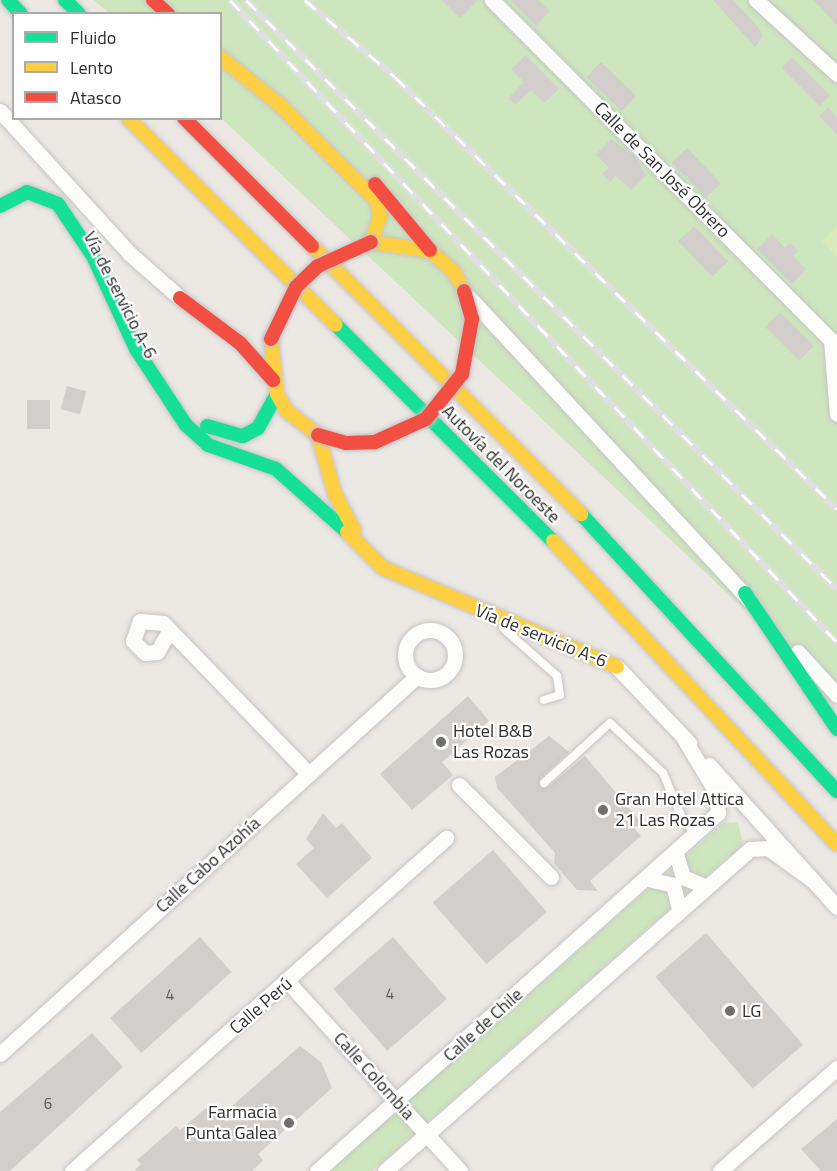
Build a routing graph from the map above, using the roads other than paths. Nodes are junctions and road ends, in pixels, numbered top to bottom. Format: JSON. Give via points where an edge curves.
{"nodes":[{"id":1,"x":8,"y":0,"type":"edge"},
{"id":2,"x":65,"y":0,"type":"edge"},
{"id":3,"x":153,"y":0,"type":"edge"},
{"id":4,"x":164,"y":0,"type":"edge"},
{"id":5,"x":492,"y":0,"type":"edge"},
{"id":6,"x":756,"y":0,"type":"edge"},
{"id":7,"x":19,"y":12,"type":"edge"},
{"id":8,"x":77,"y":12,"type":"edge"},
{"id":9,"x":166,"y":12,"type":"edge"},
{"id":10,"x":178,"y":12,"type":"edge"},
{"id":11,"x":222,"y":49,"type":"edge"},
{"id":12,"x":222,"y":59,"type":"edge"},
{"id":13,"x":837,"y":74,"type":"edge"},
{"id":14,"x":0,"y":111,"type":"edge"},
{"id":15,"x":118,"y":120,"type":"edge"},
{"id":16,"x":130,"y":120,"type":"edge"},
{"id":17,"x":186,"y":120,"type":"edge"},
{"id":18,"x":210,"y":198,"type":"junction"},
{"id":19,"x":3,"y":199,"type":"edge"},
{"id":20,"x":371,"y":242,"type":"junction"},
{"id":21,"x":430,"y":251,"type":"junction"},
{"id":22,"x":464,"y":291,"type":"junction"},
{"id":23,"x":180,"y":298,"type":"joint"},
{"id":24,"x":834,"y":340,"type":"edge"},
{"id":25,"x":273,"y":380,"type":"junction"},
{"id":26,"x":157,"y":381,"type":"junction"},
{"id":27,"x":835,"y":381,"type":"edge"},
{"id":28,"x":277,"y":394,"type":"junction"},
{"id":29,"x":837,"y":414,"type":"edge"},
{"id":30,"x":301,"y":425,"type":"junction"},
{"id":31,"x":318,"y":435,"type":"junction"},
{"id":32,"x":368,"y":554,"type":"junction"},
{"id":33,"x":744,"y":593,"type":"junction"},
{"id":34,"x":486,"y":614,"type":"junction"},
{"id":35,"x":168,"y":633,"type":"dead end"},
{"id":36,"x":616,"y":667,"type":"joint"},
{"id":37,"x":417,"y":676,"type":"dead end"},
{"id":38,"x":837,"y":695,"type":"edge"},
{"id":39,"x":544,"y":700,"type":"dead end"},
{"id":40,"x":837,"y":729,"type":"edge"},
{"id":41,"x":683,"y":737,"type":"junction"},
{"id":42,"x":309,"y":774,"type":"junction"},
{"id":43,"x":544,"y":783,"type":"dead end"},
{"id":44,"x":459,"y":784,"type":"dead end"},
{"id":45,"x":837,"y":791,"type":"edge"},
{"id":46,"x":697,"y":835,"type":"junction"},
{"id":47,"x":446,"y":838,"type":"dead end"},
{"id":48,"x":837,"y":844,"type":"edge"},
{"id":49,"x":676,"y":854,"type":"junction"},
{"id":50,"x":551,"y":877,"type":"dead end"},
{"id":51,"x":648,"y":879,"type":"junction"},
{"id":52,"x":812,"y":880,"type":"junction"},
{"id":53,"x":704,"y":885,"type":"junction"},
{"id":54,"x":837,"y":907,"type":"edge"},
{"id":55,"x":679,"y":909,"type":"junction"},
{"id":56,"x":288,"y":982,"type":"junction"},
{"id":57,"x":0,"y":1054,"type":"edge"},
{"id":58,"x":837,"y":1068,"type":"edge"},
{"id":59,"x":397,"y":1101,"type":"junction"},
{"id":60,"x":427,"y":1134,"type":"junction"},
{"id":61,"x":72,"y":1171,"type":"edge"},
{"id":62,"x":317,"y":1171,"type":"edge"},
{"id":63,"x":385,"y":1171,"type":"edge"},
{"id":64,"x":460,"y":1171,"type":"edge"},
{"id":65,"x":720,"y":1171,"type":"edge"}],
"edges":[{"from":1,"to":7,"type":"main road"},
{"from":2,"to":8,"type":"main road"},
{"from":3,"to":9,"type":"main road"},
{"from":4,"to":10,"type":"main road"},
{"from":5,"to":24,"type":"street","name":"Calle de San José Obrero"},
{"from":6,"to":13,"type":"street"},
{"from":11,"to":21,"type":"main road","via":[[321,129]]},
{"from":12,"to":20,"type":"main road","via":[[288,112],[377,201],[380,217]]},
{"from":14,"to":23,"type":"street","name":"Vía de servicio A-6","via":[[129,254]]},
{"from":15,"to":18,"type":"main road"},
{"from":16,"to":18,"type":"main road","name":"Autovía del Noroeste"},
{"from":17,"to":45,"type":"main road","name":"Autovía del Noroeste","via":[[629,562]]},
{"from":18,"to":48,"type":"main road","name":"Autovía del Noroeste","via":[[597,585]]},
{"from":19,"to":26,"type":"main road","name":"Vía de servicio A-6","via":[[41,193],[70,218]]},
{"from":19,"to":28,"type":"main road","name":"Vía de servicio A-6","via":[[25,183],[68,202],[162,376],[217,433],[243,436],[258,429]]},
{"from":20,"to":21,"type":"main road"},
{"from":20,"to":25,"type":"main road","bridge":true,"via":[[318,266],[296,286],[271,339]]},
{"from":21,"to":22,"type":"main road","via":[[454,272]]},
{"from":22,"to":31,"type":"main road","bridge":true,"via":[[472,319],[470,347],[462,374],[426,419],[402,434],[375,442],[346,443]]},
{"from":22,"to":33,"type":"street"},
{"from":23,"to":25,"type":"main road","name":"Vía de servicio A-6","via":[[240,343]]},
{"from":24,"to":27,"type":"street"},
{"from":25,"to":28,"type":"main road"},
{"from":26,"to":30,"type":"main road","name":"Vía de servicio A-6","via":[[216,441],[245,444],[280,428]]},
{"from":26,"to":32,"type":"main road","name":"Vía de servicio A-6","via":[[186,425],[208,445],[276,470]]},
{"from":27,"to":29,"type":"street"},
{"from":28,"to":30,"type":"main road"},
{"from":30,"to":31,"type":"main road"},
{"from":31,"to":32,"type":"main road","name":"Vía de servicio A-6","via":[[335,494]]},
{"from":32,"to":34,"type":"main road","name":"Vía de servicio A-6","via":[[383,568]]},
{"from":33,"to":38,"type":"street"},
{"from":33,"to":40,"type":"main road"},
{"from":34,"to":36,"type":"main road","name":"Vía de servicio A-6"},
{"from":34,"to":39,"type":"lane","via":[[557,676],[560,695]]},
{"from":35,"to":42,"type":"street"},
{"from":36,"to":41,"type":"street","name":"Vía de servicio A-6"},
{"from":37,"to":42,"type":"street","name":"Calle Cabo Azohía"},
{"from":41,"to":46,"type":"street","name":"Calle de Chile","via":[[717,792],[718,813]]},
{"from":41,"to":52,"type":"street","name":"Vía de servicio A-6"},
{"from":42,"to":57,"type":"street","name":"Calle Cabo Azohía"},
{"from":43,"to":46,"type":"lane","via":[[610,723],[663,773],[682,818]]},
{"from":44,"to":50,"type":"street"},
{"from":46,"to":49,"type":"street","name":"Calle de Chile"},
{"from":47,"to":56,"type":"street","name":"Calle Perú"},
{"from":49,"to":51,"type":"street","name":"Calle de Chile"},
{"from":49,"to":53,"type":"street","via":[[682,877]]},
{"from":51,"to":55,"type":"street","via":[[673,885]]},
{"from":51,"to":59,"type":"street","name":"Calle de Chile"},
{"from":52,"to":53,"type":"street","via":[[768,848],[750,849]]},
{"from":52,"to":54,"type":"street","name":"Vía de servicio A-6"},
{"from":53,"to":55,"type":"street"},
{"from":55,"to":60,"type":"street"},
{"from":56,"to":59,"type":"street","name":"Calle Colombia"},
{"from":56,"to":61,"type":"street","name":"Calle Perú"},
{"from":58,"to":65,"type":"street"},
{"from":59,"to":60,"type":"street","name":"Calle Colombia"},
{"from":59,"to":62,"type":"street","name":"Calle de Chile"},
{"from":60,"to":63,"type":"street"},
{"from":60,"to":64,"type":"street","name":"Calle Colombia"}]}
